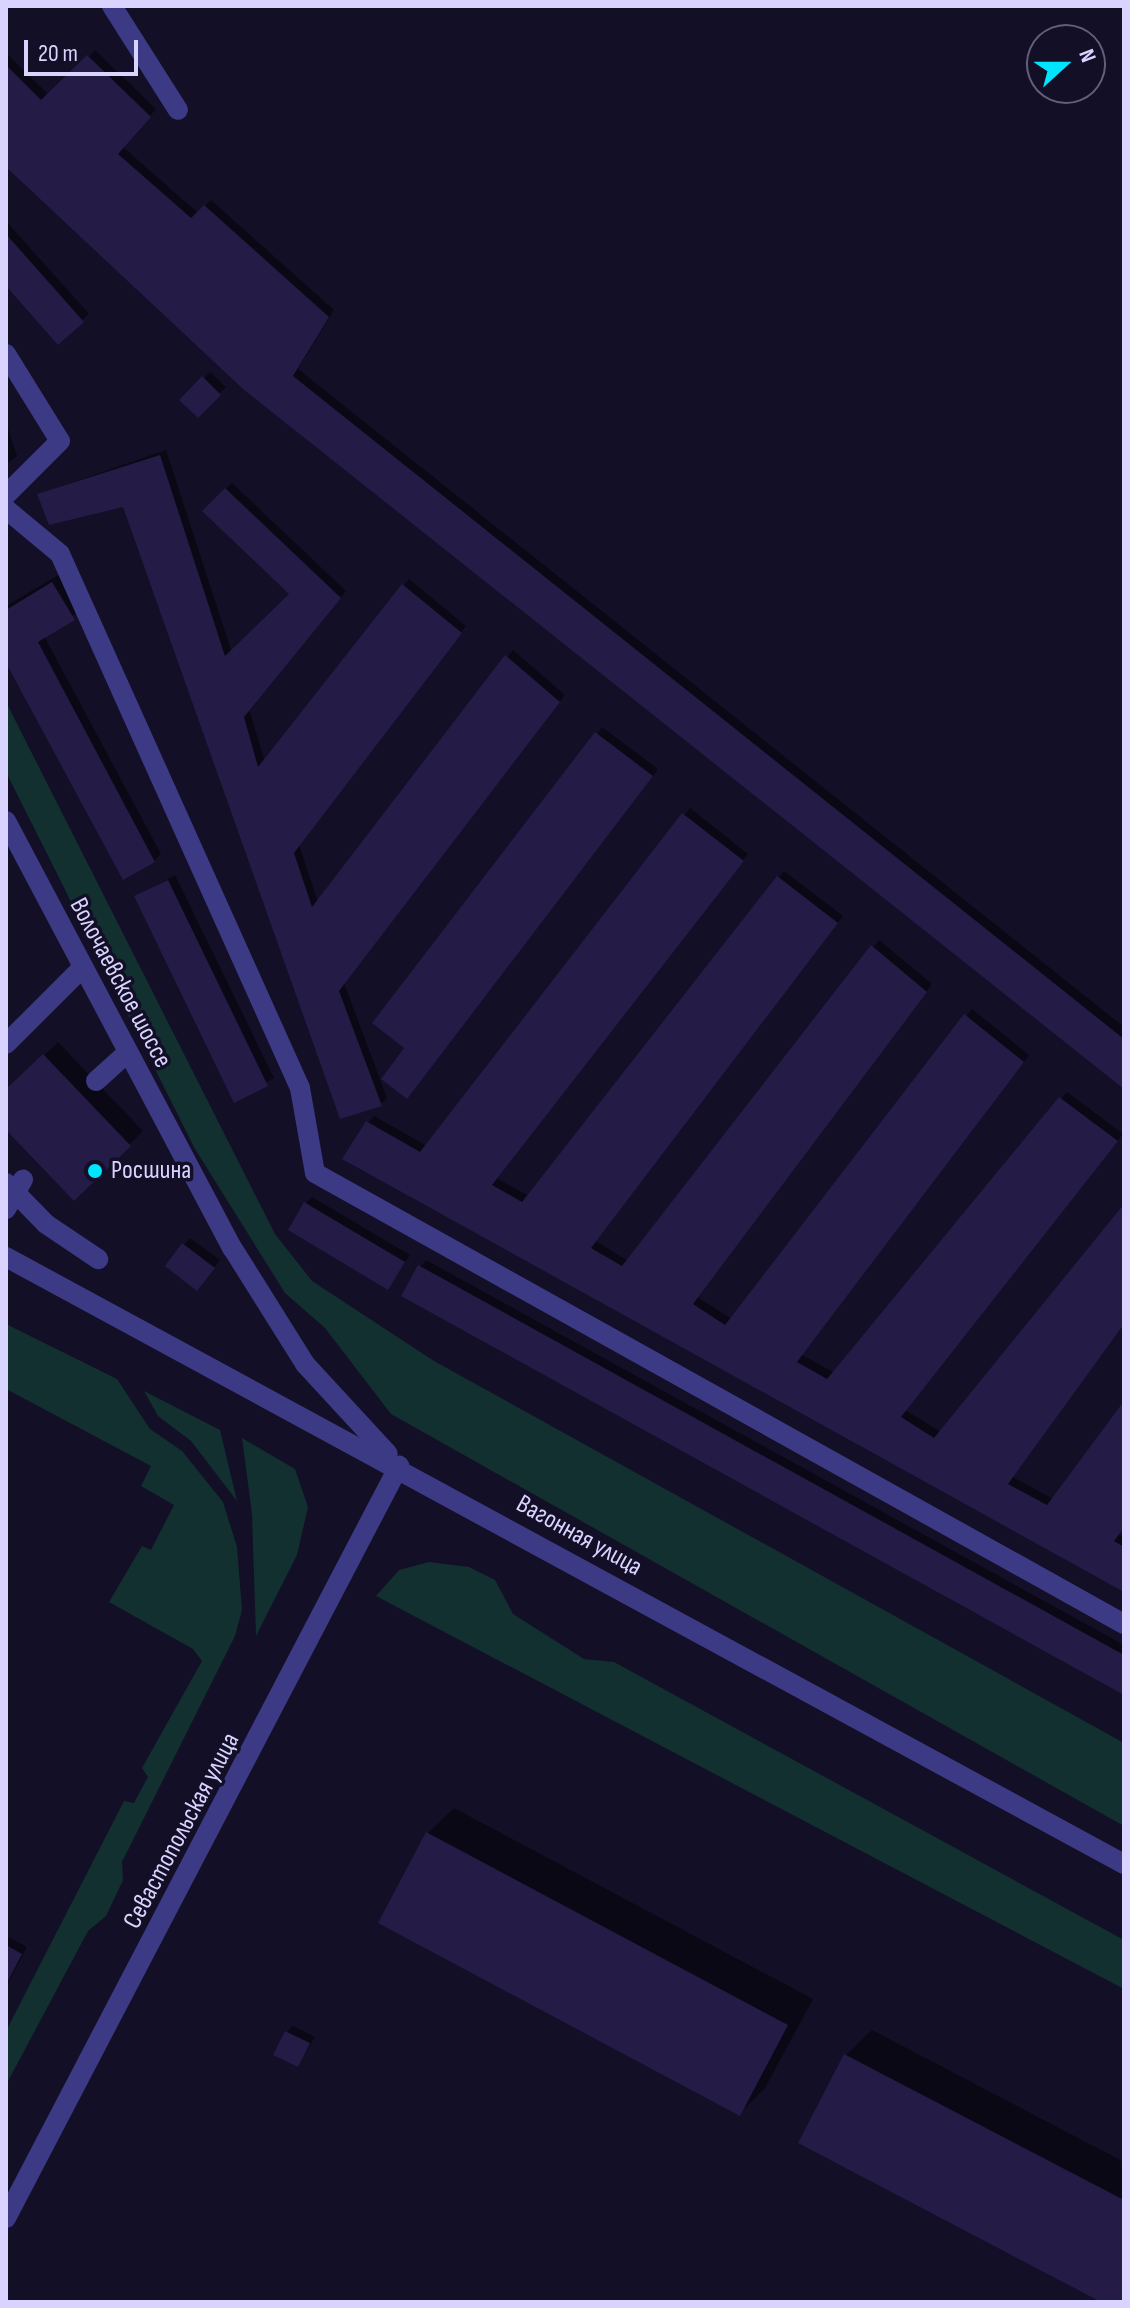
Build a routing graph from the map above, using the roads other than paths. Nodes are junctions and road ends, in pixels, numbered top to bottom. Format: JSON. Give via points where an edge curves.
{"nodes":[{"id":1,"x":112,"y":6,"type":"edge"},
{"id":2,"x":178,"y":110,"type":"dead end"},
{"id":3,"x":6,"y":354,"type":"edge"},
{"id":4,"x":6,"y":495,"type":"edge"},
{"id":5,"x":6,"y":509,"type":"edge"},
{"id":6,"x":7,"y":824,"type":"edge"},
{"id":7,"x":82,"y":968,"type":"junction"},
{"id":8,"x":6,"y":1044,"type":"edge"},
{"id":9,"x":127,"y":1053,"type":"junction"},
{"id":10,"x":96,"y":1081,"type":"dead end"},
{"id":11,"x":13,"y":1191,"type":"edge"},
{"id":12,"x":6,"y":1257,"type":"edge"},
{"id":13,"x":98,"y":1259,"type":"dead end"},
{"id":14,"x":399,"y":1466,"type":"junction"},
{"id":15,"x":1124,"y":1624,"type":"edge"},
{"id":16,"x":1124,"y":1864,"type":"edge"},
{"id":17,"x":6,"y":2218,"type":"edge"}],
"edges":[{"from":1,"to":2,"type":"street"},
{"from":3,"to":4,"type":"street","via":[[60,441]]},
{"from":5,"to":15,"type":"street","via":[[60,554],[300,1088],[315,1173]]},
{"from":6,"to":7,"type":"street","name":"Волочаевское шоссе"},
{"from":7,"to":8,"type":"street"},
{"from":7,"to":9,"type":"street","name":"Волочаевское шоссе"},
{"from":9,"to":10,"type":"street"},
{"from":9,"to":14,"type":"street","name":"Волочаевское шоссе","via":[[188,1169],[305,1364]]},
{"from":11,"to":13,"type":"street","via":[[46,1224]]},
{"from":12,"to":14,"type":"street","name":"Вагонная улица"},
{"from":14,"to":16,"type":"street","name":"Вагонная улица"},
{"from":14,"to":17,"type":"street","name":"Севастопольская улица"}]}
